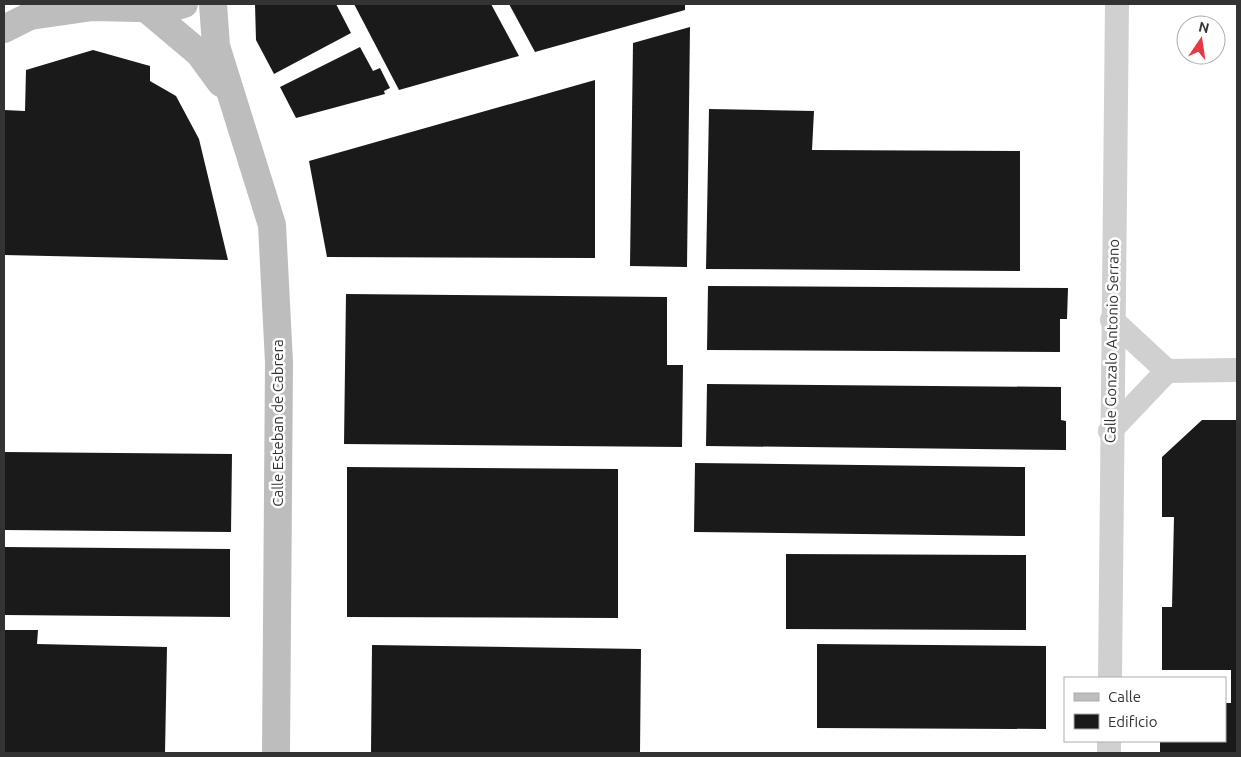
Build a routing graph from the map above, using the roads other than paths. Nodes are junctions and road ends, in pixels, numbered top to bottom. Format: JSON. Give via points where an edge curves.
{"nodes":[{"id":1,"x":184,"y":4,"type":"edge"},
{"id":2,"x":213,"y":4,"type":"edge"},
{"id":3,"x":1117,"y":4,"type":"edge"},
{"id":4,"x":138,"y":7,"type":"edge"},
{"id":5,"x":36,"y":10,"type":"edge"},
{"id":6,"x":4,"y":29,"type":"edge"},
{"id":7,"x":233,"y":98,"type":"junction"},
{"id":8,"x":1112,"y":320,"type":"junction"},
{"id":9,"x":1237,"y":370,"type":"edge"},
{"id":10,"x":1168,"y":371,"type":"junction"},
{"id":11,"x":1110,"y":431,"type":"junction"},
{"id":12,"x":1110,"y":677,"type":"edge"},
{"id":13,"x":276,"y":753,"type":"edge"}],
"edges":[{"from":1,"to":4,"type":"street","via":[[165,10]]},
{"from":2,"to":7,"type":"street","name":"Calle Esteban de Cabrera","via":[[216,46]]},
{"from":3,"to":8,"type":"street","name":"Calle Gonzalo Antonio Serrano"},
{"from":4,"to":5,"type":"street"},
{"from":4,"to":7,"type":"street","via":[[199,53]]},
{"from":5,"to":6,"type":"street"},
{"from":7,"to":13,"type":"street","name":"Calle Esteban de Cabrera","via":[[272,225],[279,362]]},
{"from":8,"to":10,"type":"street"},
{"from":8,"to":11,"type":"street","name":"Calle Gonzalo Antonio Serrano"},
{"from":9,"to":10,"type":"street"},
{"from":10,"to":11,"type":"street"},
{"from":11,"to":12,"type":"street","name":"Calle Gonzalo Antonio Serrano"}]}
